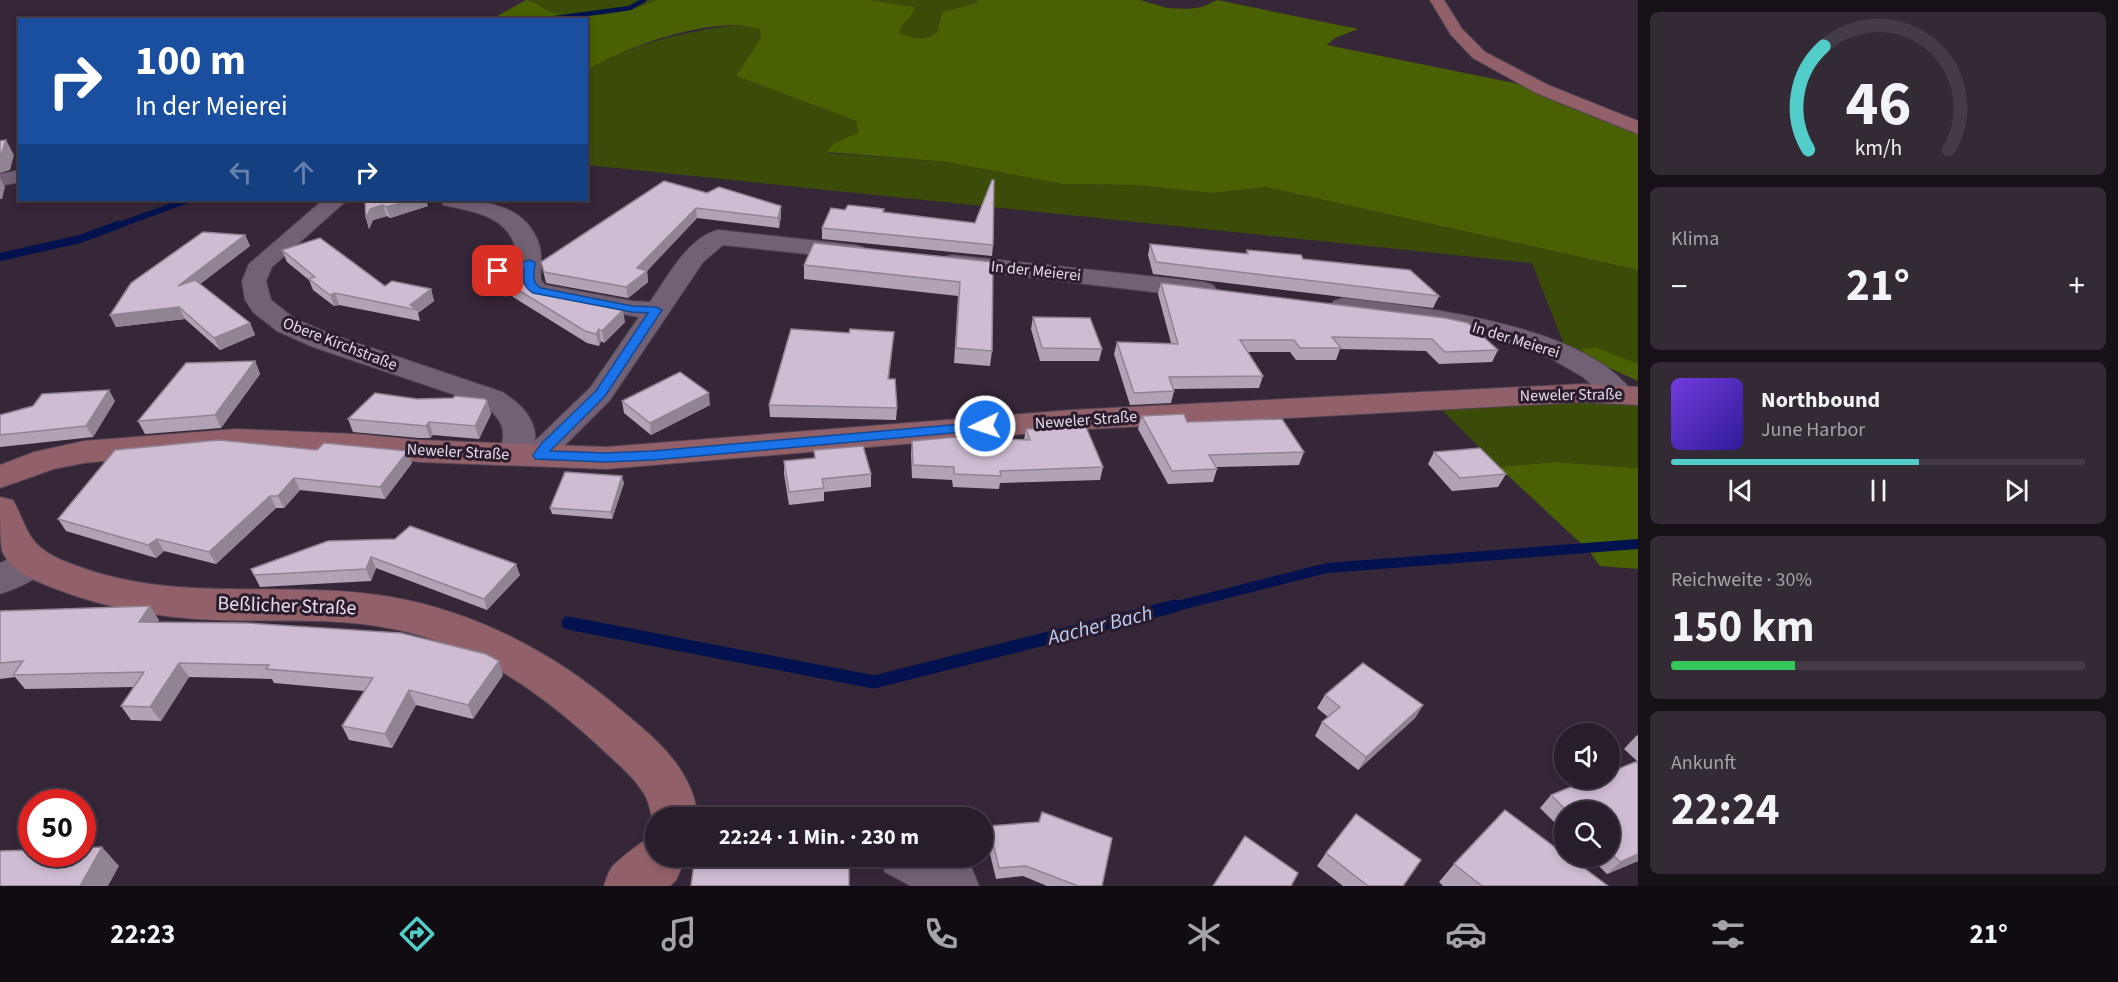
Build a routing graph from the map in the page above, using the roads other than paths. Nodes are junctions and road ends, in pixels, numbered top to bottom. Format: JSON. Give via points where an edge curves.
{"nodes":[{"id":1,"x":1437,"y":0,"type":"edge"},
{"id":2,"x":1638,"y":128,"type":"edge"},
{"id":3,"x":18,"y":176,"type":"edge"},
{"id":4,"x":0,"y":180,"type":"edge"},
{"id":5,"x":335,"y":201,"type":"edge"},
{"id":6,"x":456,"y":201,"type":"edge"},
{"id":7,"x":874,"y":254,"type":"edge"},
{"id":8,"x":932,"y":260,"type":"edge"},
{"id":9,"x":1226,"y":292,"type":"edge"},
{"id":10,"x":1321,"y":303,"type":"edge"},
{"id":11,"x":656,"y":310,"type":"junction"},
{"id":12,"x":1628,"y":395,"type":"edge"},
{"id":13,"x":527,"y":455,"type":"junction"},
{"id":14,"x":0,"y":477,"type":"edge"},
{"id":15,"x":0,"y":509,"type":"edge"},
{"id":16,"x":16,"y":571,"type":"edge"},
{"id":17,"x":673,"y":807,"type":"edge"},
{"id":18,"x":653,"y":867,"type":"edge"},
{"id":19,"x":924,"y":867,"type":"edge"},
{"id":20,"x":630,"y":886,"type":"edge"},
{"id":21,"x":954,"y":886,"type":"edge"}],
"edges":[{"from":1,"to":2,"type":"main road","via":[[1456,32],[1479,55],[1542,89]]},
{"from":3,"to":4,"type":"street"},
{"from":5,"to":13,"type":"street","name":"Obere Kirchstraße","via":[[261,264],[254,281],[263,307],[286,325],[323,341],[503,404],[517,423]]},
{"from":6,"to":11,"type":"street","via":[[485,207],[511,220],[525,236],[530,273],[537,291]]},
{"from":7,"to":11,"type":"street","via":[[718,237],[694,256]]},
{"from":8,"to":9,"type":"street","name":"In der Meierei"},
{"from":10,"to":12,"type":"street","name":"In der Meierei","via":[[1440,319],[1527,341],[1577,361]]},
{"from":11,"to":13,"type":"street","via":[[600,394],[546,446]]},
{"from":12,"to":13,"type":"main road","name":"Neweler Straße","via":[[1492,397],[1071,420],[653,456]]},
{"from":13,"to":14,"type":"main road","name":"Neweler Straße","via":[[419,451],[315,441],[225,440],[84,452],[38,462]]},
{"from":15,"to":16,"type":"main road","name":"Beßlicher Straße","via":[[19,548]]},
{"from":16,"to":17,"type":"main road","name":"Beßlicher Straße","via":[[153,599],[222,605],[322,603],[393,613],[451,627],[532,668],[600,718],[660,779]]},
{"from":18,"to":20,"type":"main road"},
{"from":19,"to":21,"type":"street"}]}
